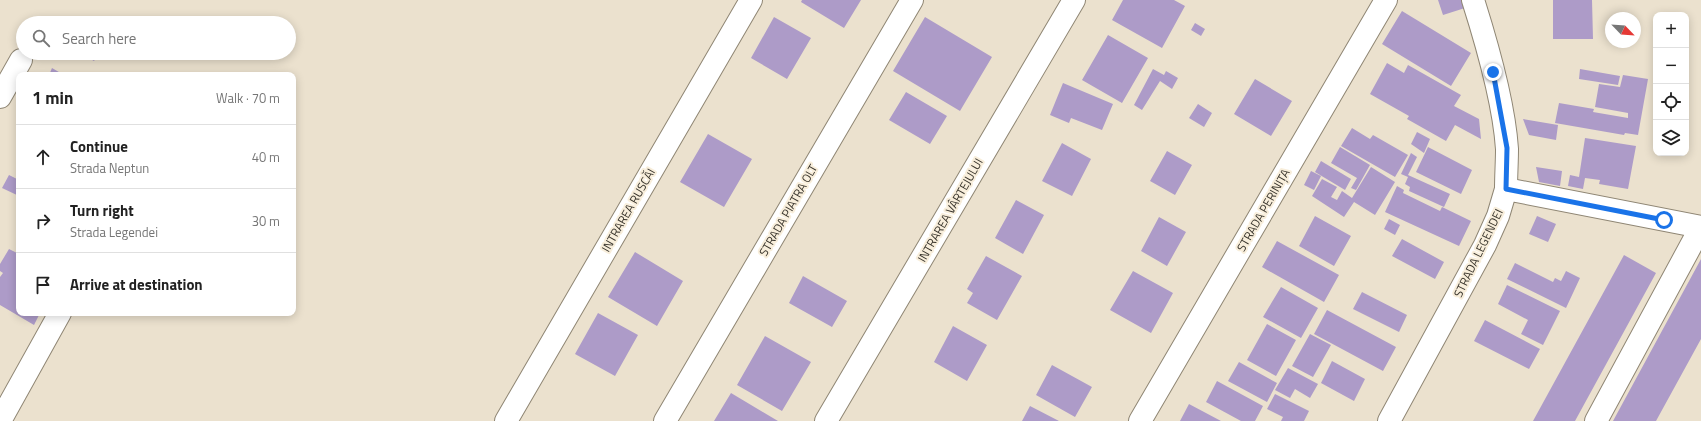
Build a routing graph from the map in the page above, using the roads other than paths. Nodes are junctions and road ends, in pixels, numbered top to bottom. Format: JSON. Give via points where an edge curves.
{"nodes":[{"id":1,"x":751,"y":0,"type":"edge"},
{"id":2,"x":912,"y":0,"type":"edge"},
{"id":3,"x":1074,"y":0,"type":"edge"},
{"id":4,"x":1386,"y":0,"type":"edge"},
{"id":5,"x":1473,"y":0,"type":"edge"},
{"id":6,"x":21,"y":60,"type":"dead end"},
{"id":7,"x":0,"y":97,"type":"edge"},
{"id":8,"x":1506,"y":189,"type":"junction"},
{"id":9,"x":1701,"y":227,"type":"edge"},
{"id":10,"x":58,"y":316,"type":"edge"},
{"id":11,"x":0,"y":421,"type":"edge"},
{"id":12,"x":506,"y":421,"type":"edge"},
{"id":13,"x":665,"y":421,"type":"edge"},
{"id":14,"x":826,"y":421,"type":"edge"},
{"id":15,"x":1140,"y":421,"type":"edge"},
{"id":16,"x":1389,"y":421,"type":"edge"},
{"id":17,"x":1596,"y":421,"type":"edge"}],
"edges":[{"from":1,"to":12,"type":"street","name":"INTRAREA RUSCĂI"},
{"from":2,"to":13,"type":"street","name":"STRADA PIATRA OLT"},
{"from":3,"to":14,"type":"street","name":"INTRAREA VÂRTEJULUI"},
{"from":4,"to":15,"type":"street","name":"STRADA PERINIȚA"},
{"from":5,"to":8,"type":"street","name":"STRADA LEGENDEI","via":[[1493,72],[1502,119],[1507,148]]},
{"from":6,"to":7,"type":"street"},
{"from":8,"to":9,"type":"street"},
{"from":8,"to":16,"type":"street","name":"STRADA LEGENDEI","via":[[1485,245]]},
{"from":9,"to":17,"type":"street"},
{"from":10,"to":11,"type":"street"}]}
